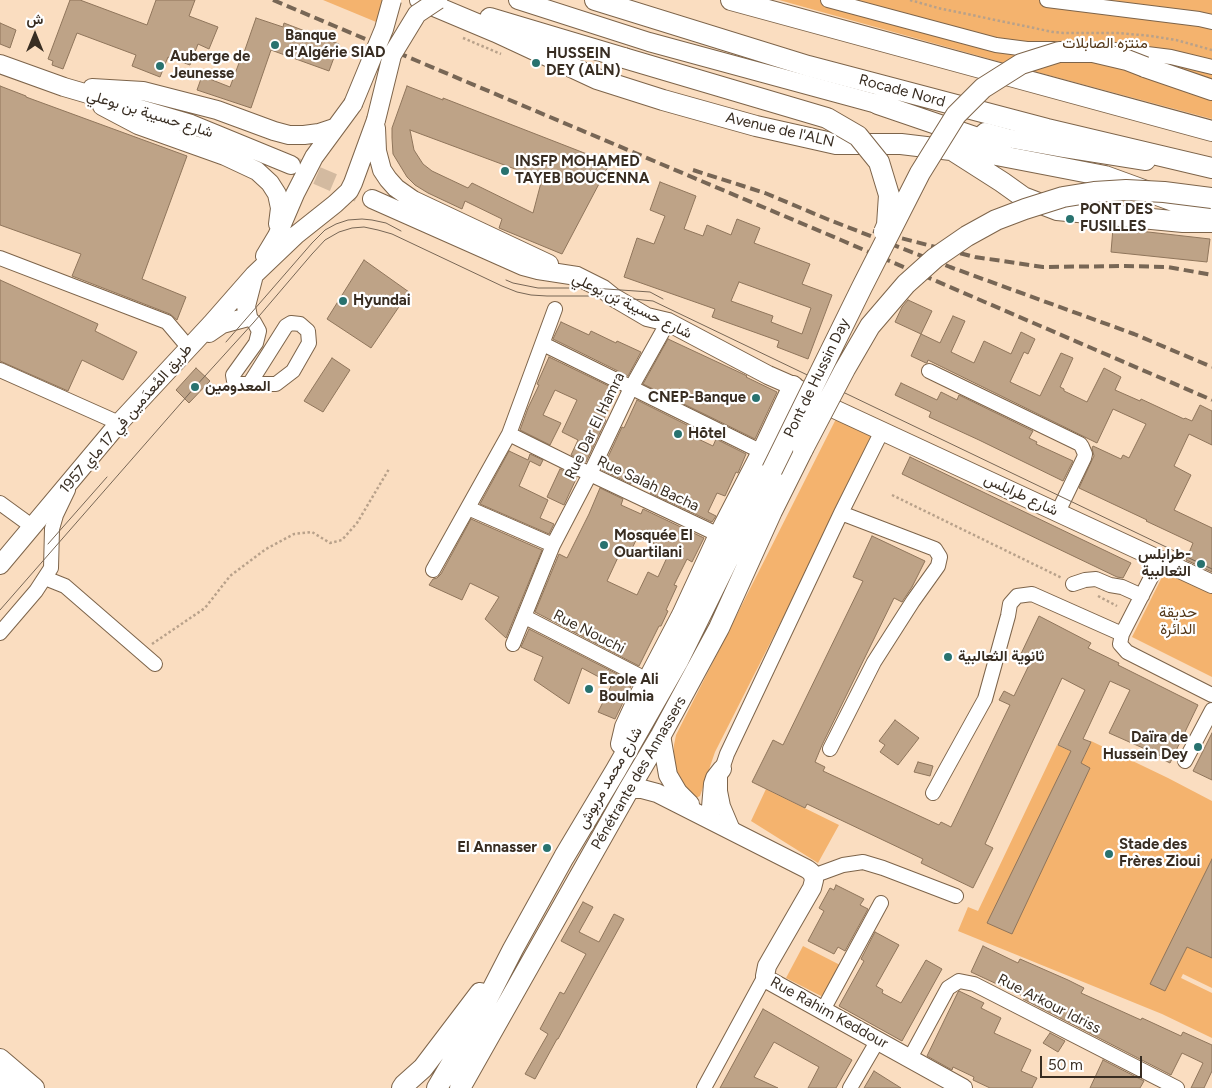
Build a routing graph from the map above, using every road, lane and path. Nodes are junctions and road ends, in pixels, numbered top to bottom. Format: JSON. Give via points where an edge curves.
{"nodes":[{"id":1,"x":392,"y":0,"type":"edge"},
{"id":2,"x":420,"y":0,"type":"edge"},
{"id":3,"x":425,"y":0,"type":"edge"},
{"id":4,"x":438,"y":0,"type":"edge"},
{"id":5,"x":518,"y":0,"type":"edge"},
{"id":6,"x":595,"y":0,"type":"edge"},
{"id":7,"x":731,"y":0,"type":"edge"},
{"id":8,"x":828,"y":0,"type":"edge"},
{"id":9,"x":910,"y":0,"type":"edge"},
{"id":10,"x":1047,"y":0,"type":"edge"},
{"id":11,"x":1212,"y":22,"type":"edge"},
{"id":12,"x":1212,"y":50,"type":"edge"},
{"id":13,"x":0,"y":64,"type":"edge"},
{"id":14,"x":1212,"y":67,"type":"edge"},
{"id":15,"x":64,"y":87,"type":"junction"},
{"id":16,"x":1212,"y":90,"type":"edge"},
{"id":17,"x":878,"y":104,"type":"junction"},
{"id":18,"x":376,"y":120,"type":"junction"},
{"id":19,"x":334,"y":128,"type":"junction"},
{"id":20,"x":1212,"y":131,"type":"edge"},
{"id":21,"x":951,"y":150,"type":"junction"},
{"id":22,"x":291,"y":165,"type":"tunnel mouth"},
{"id":23,"x":1212,"y":169,"type":"edge"},
{"id":24,"x":1105,"y":176,"type":"junction"},
{"id":25,"x":1212,"y":198,"type":"edge"},
{"id":26,"x":372,"y":199,"type":"tunnel mouth"},
{"id":27,"x":1212,"y":215,"type":"edge"},
{"id":28,"x":1212,"y":222,"type":"edge"},
{"id":29,"x":277,"y":236,"type":"junction"},
{"id":30,"x":0,"y":258,"type":"edge"},
{"id":31,"x":254,"y":275,"type":"junction"},
{"id":32,"x":577,"y":276,"type":"junction"},
{"id":33,"x":862,"y":287,"type":"junction"},
{"id":34,"x":554,"y":309,"type":"dead end"},
{"id":35,"x":248,"y":317,"type":"junction"},
{"id":36,"x":668,"y":322,"type":"junction"},
{"id":37,"x":543,"y":344,"type":"junction"},
{"id":38,"x":190,"y":346,"type":"junction"},
{"id":39,"x":0,"y":370,"type":"edge"},
{"id":40,"x":929,"y":371,"type":"dead end"},
{"id":41,"x":250,"y":383,"type":"junction"},
{"id":42,"x":793,"y":386,"type":"junction"},
{"id":43,"x":631,"y":388,"type":"junction"},
{"id":44,"x":830,"y":407,"type":"joint"},
{"id":45,"x":119,"y":423,"type":"junction"},
{"id":46,"x":882,"y":431,"type":"junction"},
{"id":47,"x":509,"y":434,"type":"junction"},
{"id":48,"x":803,"y":449,"type":"joint"},
{"id":49,"x":762,"y":452,"type":"junction"},
{"id":50,"x":389,"y":469,"type":"dead end"},
{"id":51,"x":772,"y":470,"type":"joint"},
{"id":52,"x":590,"y":474,"type":"junction"},
{"id":53,"x":75,"y":476,"type":"junction"},
{"id":54,"x":892,"y":495,"type":"dead end"},
{"id":55,"x":0,"y":503,"type":"edge"},
{"id":56,"x":468,"y":508,"type":"junction"},
{"id":57,"x":1058,"y":512,"type":"junction"},
{"id":58,"x":841,"y":513,"type":"junction"},
{"id":59,"x":33,"y":527,"type":"junction"},
{"id":60,"x":719,"y":535,"type":"junction"},
{"id":61,"x":553,"y":545,"type":"junction"},
{"id":62,"x":1160,"y":560,"type":"junction"},
{"id":63,"x":0,"y":566,"type":"edge"},
{"id":64,"x":433,"y":570,"type":"dead end"},
{"id":65,"x":45,"y":578,"type":"junction"},
{"id":66,"x":1073,"y":584,"type":"junction"},
{"id":67,"x":1212,"y":584,"type":"edge"},
{"id":68,"x":1142,"y":596,"type":"junction"},
{"id":69,"x":1117,"y":606,"type":"dead end"},
{"id":70,"x":525,"y":617,"type":"junction"},
{"id":71,"x":0,"y":634,"type":"edge"},
{"id":72,"x":1122,"y":634,"type":"junction"},
{"id":73,"x":514,"y":644,"type":"dead end"},
{"id":74,"x":141,"y":652,"type":"junction"},
{"id":75,"x":155,"y":664,"type":"dead end"},
{"id":76,"x":638,"y":676,"type":"dead end"},
{"id":77,"x":1212,"y":695,"type":"edge"},
{"id":78,"x":1212,"y":710,"type":"edge"},
{"id":79,"x":661,"y":735,"type":"junction"},
{"id":80,"x":830,"y":749,"type":"dead end"},
{"id":81,"x":1185,"y":761,"type":"dead end"},
{"id":82,"x":722,"y":769,"type":"junction"},
{"id":83,"x":616,"y":770,"type":"junction"},
{"id":84,"x":629,"y":789,"type":"junction"},
{"id":85,"x":933,"y":793,"type":"dead end"},
{"id":86,"x":705,"y":817,"type":"junction"},
{"id":87,"x":734,"y":832,"type":"junction"},
{"id":88,"x":813,"y":876,"type":"junction"},
{"id":89,"x":956,"y":896,"type":"dead end"},
{"id":90,"x":881,"y":903,"type":"dead end"},
{"id":91,"x":512,"y":950,"type":"junction"},
{"id":92,"x":765,"y":976,"type":"junction"},
{"id":93,"x":823,"y":1010,"type":"junction"},
{"id":94,"x":878,"y":1040,"type":"junction"},
{"id":95,"x":910,"y":1058,"type":"junction"},
{"id":96,"x":0,"y":1059,"type":"edge"},
{"id":97,"x":0,"y":1080,"type":"edge"},
{"id":98,"x":959,"y":1087,"type":"edge"},
{"id":99,"x":10,"y":1088,"type":"edge"},
{"id":100,"x":34,"y":1088,"type":"edge"},
{"id":101,"x":402,"y":1088,"type":"edge"},
{"id":102,"x":437,"y":1088,"type":"edge"},
{"id":103,"x":460,"y":1088,"type":"edge"},
{"id":104,"x":704,"y":1088,"type":"edge"},
{"id":105,"x":850,"y":1088,"type":"edge"},
{"id":106,"x":1176,"y":1088,"type":"edge"}],
"edges":[{"from":1,"to":19,"type":"main road","bridge":true,"via":[[384,29],[353,104]]},
{"from":2,"to":21,"type":"highway","name":"Avenue de l'ALN","via":[[597,79],[682,105],[836,144],[901,144]]},
{"from":3,"to":33,"type":"highway","bridge":true,"via":[[827,118],[858,136],[879,162],[889,196],[887,225]]},
{"from":4,"to":18,"type":"main road","bridge":true,"via":[[417,14],[392,55]]},
{"from":5,"to":17,"type":"main road","via":[[649,42]]},
{"from":6,"to":23,"type":"highway","name":"Rocade Nord","via":[[827,71]]},
{"from":7,"to":20,"type":"highway"},
{"from":8,"to":14,"type":"street","via":[[996,46],[1119,50]]},
{"from":9,"to":12,"type":"path","via":[[1053,32],[1151,36]]},
{"from":10,"to":11,"type":"street"},
{"from":13,"to":15,"type":"main road"},
{"from":15,"to":19,"type":"main road","via":[[144,91],[217,110],[289,135],[319,134]]},
{"from":15,"to":22,"type":"main road","name":"شارع حسيبة بن بوعلي","via":[[191,124]]},
{"from":15,"to":29,"type":"main road","via":[[138,124],[257,171],[277,194],[280,208]]},
{"from":16,"to":33,"type":"highway","bridge":true,"via":[[1127,60],[1093,52],[1059,52],[1021,64],[983,88],[956,114],[920,173]]},
{"from":17,"to":23,"type":"main road","via":[[1007,138]]},
{"from":17,"to":24,"type":"highway","via":[[1032,157]]},
{"from":18,"to":31,"type":"main road","via":[[348,191]]},
{"from":18,"to":32,"type":"main road","via":[[379,161],[396,188],[413,200]]},
{"from":19,"to":29,"type":"main road","via":[[314,157]]},
{"from":21,"to":24,"type":"highway","name":"Avenue de l'ALN","via":[[986,153]]},
{"from":21,"to":28,"type":"highway","via":[[1023,197],[1057,210]]},
{"from":24,"to":27,"type":"highway","name":"Avenue de l'ALN"},
{"from":25,"to":48,"type":"highway","name":"Pont de Hussin Day","bridge":true,"via":[[1126,190],[1094,192],[1024,209],[968,236],[935,258],[906,284],[870,326]]},
{"from":26,"to":32,"type":"main road","name":"شارع حسيبة بن بوعلي","via":[[523,266]]},
{"from":29,"to":31,"type":"main road"},
{"from":30,"to":38,"type":"street","via":[[166,322]]},
{"from":31,"to":35,"type":"main road","via":[[246,306]]},
{"from":31,"to":38,"type":"main road","name":"طريق المُعدَمين في 17 ماي 1957"},
{"from":32,"to":36,"type":"main road","name":"شارع حسيبة بن بوعلي","via":[[647,317]]},
{"from":33,"to":51,"type":"highway","name":"Pont de Hussin Day","bridge":true},
{"from":34,"to":37,"type":"street"},
{"from":35,"to":38,"type":"main road","via":[[222,324]]},
{"from":35,"to":41,"type":"street","via":[[259,331],[256,343],[233,375],[234,382],[238,384]]},
{"from":36,"to":42,"type":"main road","name":"شارع حسيبة بن بوعلي"},
{"from":36,"to":43,"type":"street","name":"Rue Dar El Hamra"},
{"from":37,"to":43,"type":"street"},
{"from":37,"to":47,"type":"street"},
{"from":38,"to":45,"type":"main road","name":"طريق المُعدَمين في 17 ماي 1957"},
{"from":39,"to":45,"type":"street"},
{"from":40,"to":57,"type":"street","via":[[1080,444],[1084,458]]},
{"from":41,"to":41,"type":"street","via":[[276,384],[293,371],[309,343],[308,331],[300,324],[286,326]]},
{"from":42,"to":44,"type":"main road","name":"شارع حسيبة بن بوعلي"},
{"from":42,"to":49,"type":"highway"},
{"from":43,"to":49,"type":"street"},
{"from":43,"to":52,"type":"street","name":"Rue Dar El Hamra"},
{"from":44,"to":46,"type":"main road","name":"شارع طرابلس"},
{"from":45,"to":53,"type":"main road","name":"طريق المُعدَمين في 17 ماي 1957"},
{"from":46,"to":57,"type":"main road","name":"شارع طرابلس"},
{"from":46,"to":58,"type":"street"},
{"from":47,"to":52,"type":"street","name":"Rue Salah Bacha"},
{"from":47,"to":56,"type":"street"},
{"from":48,"to":79,"type":"highway","name":"Pénétrante des Annassers","via":[[718,628]]},
{"from":49,"to":60,"type":"highway"},
{"from":50,"to":74,"type":"path","via":[[357,523],[342,540],[330,543],[312,532],[294,534],[266,549],[230,576],[205,608]]},
{"from":51,"to":83,"type":"highway","name":"شارع محمد مربوش","via":[[678,661]]},
{"from":52,"to":60,"type":"street","name":"Rue Salah Bacha"},
{"from":52,"to":61,"type":"street","name":"Rue Dar El Hamra"},
{"from":53,"to":59,"type":"main road","name":"طريق المُعدَمين في 17 ماي 1957"},
{"from":53,"to":65,"type":"street","via":[[56,515],[52,529],[51,568]]},
{"from":54,"to":66,"type":"path"},
{"from":55,"to":59,"type":"street"},
{"from":56,"to":61,"type":"street"},
{"from":56,"to":64,"type":"street"},
{"from":57,"to":62,"type":"main road","name":"شارع طرابلس"},
{"from":58,"to":80,"type":"street","via":[[935,550],[940,556],[938,566],[874,662]]},
{"from":58,"to":82,"type":"street"},
{"from":59,"to":63,"type":"main road","name":"طريق المُعدَمين في 17 ماي 1957"},
{"from":60,"to":83,"type":"highway","via":[[682,615],[636,701],[625,727]]},
{"from":61,"to":70,"type":"street","name":"Rue Dar El Hamra"},
{"from":62,"to":67,"type":"main road","name":"شارع طرابلس"},
{"from":62,"to":68,"type":"street"},
{"from":65,"to":71,"type":"street"},
{"from":65,"to":74,"type":"street","via":[[65,586]]},
{"from":66,"to":68,"type":"street","via":[[1096,579]]},
{"from":66,"to":69,"type":"path"},
{"from":68,"to":72,"type":"street"},
{"from":70,"to":73,"type":"street","name":"Rue Dar El Hamra"},
{"from":70,"to":76,"type":"street","name":"Rue Nouchi"},
{"from":72,"to":77,"type":"street","via":[[1120,644],[1127,652]]},
{"from":72,"to":85,"type":"street","via":[[1032,594],[1017,596],[1010,604],[986,698]]},
{"from":74,"to":75,"type":"street"},
{"from":78,"to":81,"type":"street"},
{"from":79,"to":84,"type":"highway","name":"Pénétrante des Annassers"},
{"from":79,"to":86,"type":"main road","via":[[672,783],[684,799]]},
{"from":82,"to":86,"type":"main road","via":[[715,778]]},
{"from":82,"to":87,"type":"street","via":[[721,798]]},
{"from":83,"to":91,"type":"highway","name":"شارع محمد مربوش"},
{"from":84,"to":86,"type":"main road","via":[[658,793]]},
{"from":84,"to":103,"type":"highway","name":"Pénétrante des Annassers"},
{"from":86,"to":87,"type":"main road"},
{"from":87,"to":88,"type":"main road"},
{"from":88,"to":89,"type":"street","via":[[843,865],[863,862]]},
{"from":88,"to":92,"type":"main road","name":"Rue Rahim Keddour","via":[[812,888],[767,966]]},
{"from":90,"to":93,"type":"street"},
{"from":91,"to":101,"type":"highway","via":[[423,1068]]},
{"from":91,"to":102,"type":"highway"},
{"from":92,"to":93,"type":"main road","name":"Rue Rahim Keddour","via":[[771,983]]},
{"from":92,"to":104,"type":"street"},
{"from":93,"to":94,"type":"main road","name":"Rue Rahim Keddour"},
{"from":94,"to":95,"type":"main road","name":"Rue Rahim Keddour"},
{"from":94,"to":105,"type":"street"},
{"from":95,"to":98,"type":"main road","name":"Rue Rahim Keddour"},
{"from":95,"to":106,"type":"street","name":"Rue Arkour Idriss","via":[[948,988],[959,981],[974,984]]},
{"from":96,"to":100,"type":"highway"},
{"from":97,"to":99,"type":"highway"}]}
